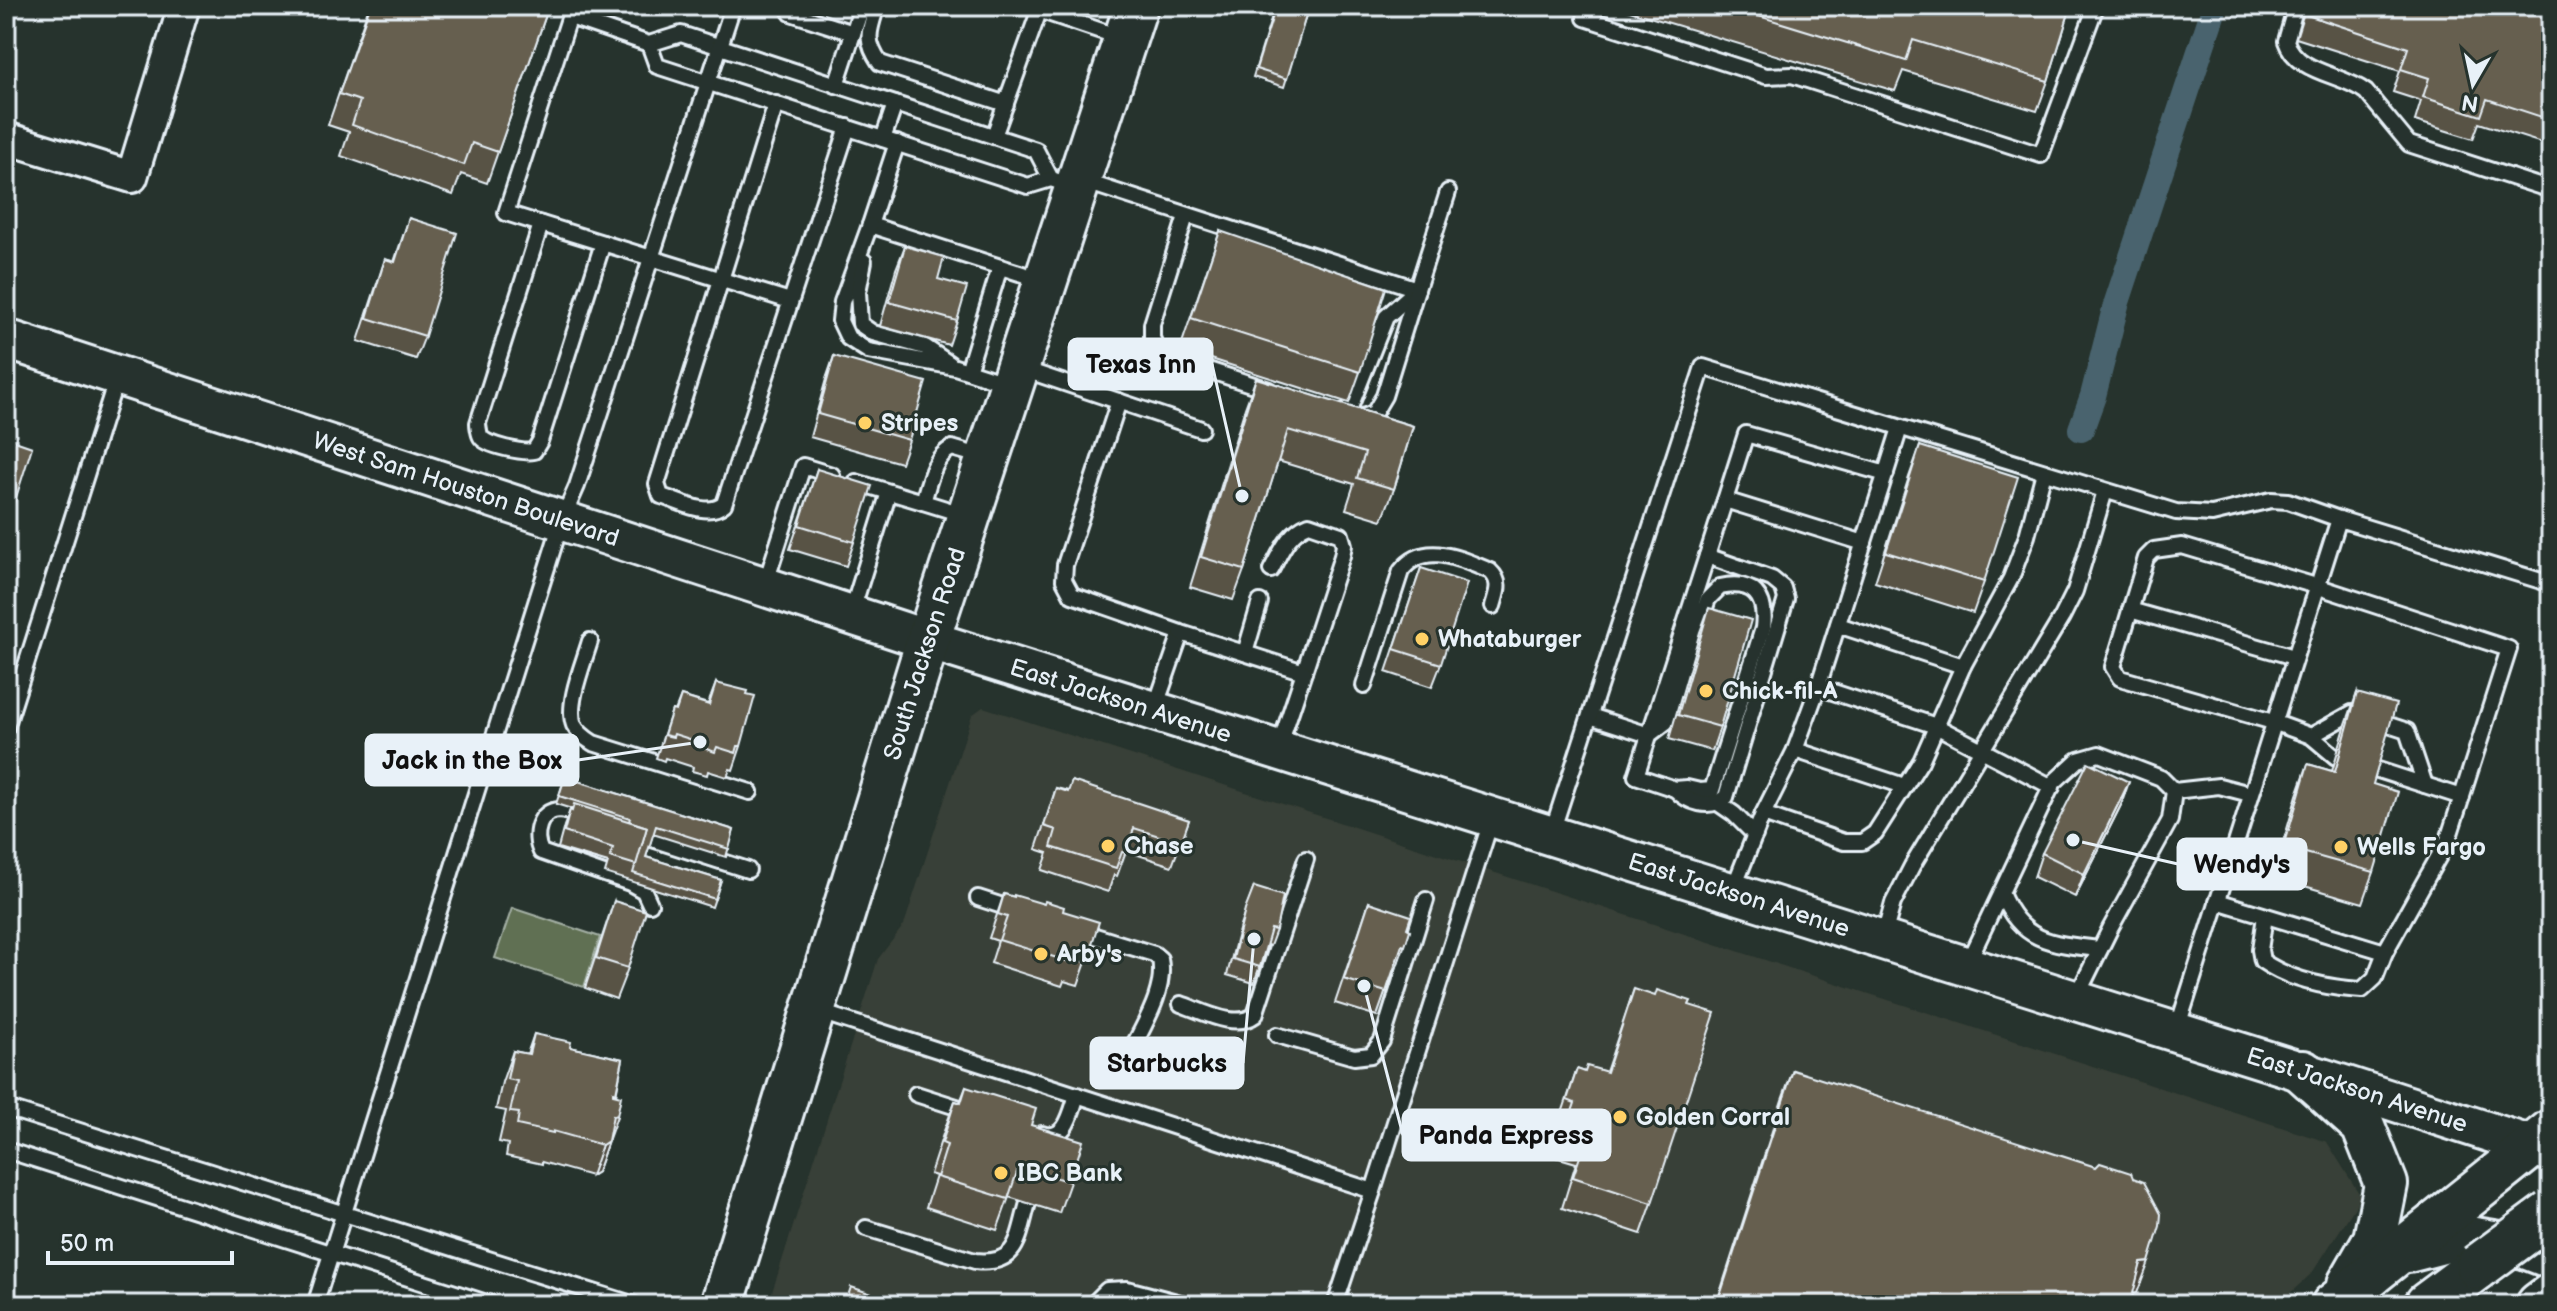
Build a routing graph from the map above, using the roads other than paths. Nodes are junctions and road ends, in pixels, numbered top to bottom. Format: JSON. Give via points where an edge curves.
{"nodes":[{"id":1,"x":184,"y":6,"type":"edge"},
{"id":2,"x":733,"y":6,"type":"edge"},
{"id":3,"x":787,"y":6,"type":"edge"},
{"id":4,"x":862,"y":6,"type":"edge"},
{"id":5,"x":877,"y":6,"type":"edge"},
{"id":6,"x":1589,"y":6,"type":"edge"},
{"id":7,"x":2096,"y":6,"type":"edge"},
{"id":8,"x":2296,"y":6,"type":"edge"},
{"id":9,"x":1040,"y":8,"type":"edge"},
{"id":10,"x":572,"y":12,"type":"edge"},
{"id":11,"x":1130,"y":23,"type":"edge"},
{"id":12,"x":853,"y":33,"type":"junction"},
{"id":13,"x":649,"y":44,"type":"junction"},
{"id":14,"x":720,"y":47,"type":"junction"},
{"id":15,"x":709,"y":81,"type":"junction"},
{"id":16,"x":836,"y":85,"type":"junction"},
{"id":17,"x":776,"y":104,"type":"junction"},
{"id":18,"x":895,"y":104,"type":"junction"},
{"id":19,"x":1006,"y":104,"type":"junction"},
{"id":20,"x":848,"y":127,"type":"junction"},
{"id":21,"x":994,"y":136,"type":"junction"},
{"id":22,"x":6,"y":138,"type":"edge"},
{"id":23,"x":890,"y":141,"type":"junction"},
{"id":24,"x":1069,"y":182,"type":"junction"},
{"id":25,"x":2551,"y":190,"type":"edge"},
{"id":26,"x":1448,"y":192,"type":"dead end"},
{"id":27,"x":1186,"y":216,"type":"junction"},
{"id":28,"x":541,"y":224,"type":"junction"},
{"id":29,"x":870,"y":225,"type":"junction"},
{"id":30,"x":603,"y":243,"type":"junction"},
{"id":31,"x":653,"y":259,"type":"junction"},
{"id":32,"x":1000,"y":267,"type":"junction"},
{"id":33,"x":721,"y":279,"type":"junction"},
{"id":34,"x":1045,"y":282,"type":"junction"},
{"id":35,"x":1417,"y":289,"type":"junction"},
{"id":36,"x":790,"y":301,"type":"junction"},
{"id":37,"x":6,"y":339,"type":"edge"},
{"id":38,"x":962,"y":369,"type":"junction"},
{"id":39,"x":118,"y":375,"type":"junction"},
{"id":40,"x":1014,"y":376,"type":"junction"},
{"id":41,"x":1289,"y":396,"type":"edge"},
{"id":42,"x":1119,"y":401,"type":"junction"},
{"id":43,"x":1900,"y":428,"type":"junction"},
{"id":44,"x":1201,"y":429,"type":"dead end"},
{"id":45,"x":987,"y":459,"type":"junction"},
{"id":46,"x":2044,"y":472,"type":"junction"},
{"id":47,"x":1886,"y":474,"type":"junction"},
{"id":48,"x":2105,"y":491,"type":"junction"},
{"id":49,"x":889,"y":492,"type":"junction"},
{"id":50,"x":1725,"y":500,"type":"junction"},
{"id":51,"x":923,"y":502,"type":"junction"},
{"id":52,"x":861,"y":516,"type":"edge"},
{"id":53,"x":968,"y":516,"type":"junction"},
{"id":54,"x":2339,"y":519,"type":"junction"},
{"id":55,"x":562,"y":520,"type":"junction"},
{"id":56,"x":880,"y":522,"type":"junction"},
{"id":57,"x":855,"y":536,"type":"edge"},
{"id":58,"x":873,"y":542,"type":"junction"},
{"id":59,"x":1864,"y":543,"type":"junction"},
{"id":60,"x":1707,"y":556,"type":"junction"},
{"id":61,"x":847,"y":561,"type":"edge"},
{"id":62,"x":865,"y":567,"type":"junction"},
{"id":63,"x":1271,"y":570,"type":"dead end"},
{"id":64,"x":2551,"y":584,"type":"edge"},
{"id":65,"x":2316,"y":586,"type":"junction"},
{"id":66,"x":765,"y":587,"type":"junction"},
{"id":67,"x":1260,"y":602,"type":"dead end"},
{"id":68,"x":1493,"y":606,"type":"dead end"},
{"id":69,"x":2130,"y":610,"type":"junction"},
{"id":70,"x":850,"y":615,"type":"junction"},
{"id":71,"x":1838,"y":625,"type":"junction"},
{"id":72,"x":1181,"y":633,"type":"junction"},
{"id":73,"x":928,"y":640,"type":"junction"},
{"id":74,"x":590,"y":641,"type":"dead end"},
{"id":75,"x":1245,"y":653,"type":"junction"},
{"id":76,"x":2294,"y":657,"type":"junction"},
{"id":77,"x":1963,"y":666,"type":"junction"},
{"id":78,"x":1304,"y":672,"type":"junction"},
{"id":79,"x":1364,"y":686,"type":"dead end"},
{"id":80,"x":1818,"y":687,"type":"junction"},
{"id":81,"x":1154,"y":711,"type":"junction"},
{"id":82,"x":1590,"y":716,"type":"junction"},
{"id":83,"x":2273,"y":722,"type":"junction"},
{"id":84,"x":1936,"y":726,"type":"junction"},
{"id":85,"x":6,"y":728,"type":"edge"},
{"id":86,"x":1649,"y":735,"type":"junction"},
{"id":87,"x":2311,"y":736,"type":"junction"},
{"id":88,"x":1278,"y":750,"type":"junction"},
{"id":89,"x":1795,"y":750,"type":"junction"},
{"id":90,"x":1982,"y":751,"type":"junction"},
{"id":91,"x":2336,"y":757,"type":"edge"},
{"id":92,"x":2375,"y":769,"type":"edge"},
{"id":93,"x":2425,"y":785,"type":"junction"},
{"id":94,"x":1904,"y":786,"type":"junction"},
{"id":95,"x":2052,"y":787,"type":"junction"},
{"id":96,"x":1675,"y":789,"type":"junction"},
{"id":97,"x":2174,"y":791,"type":"junction"},
{"id":98,"x":750,"y":792,"type":"dead end"},
{"id":99,"x":2250,"y":794,"type":"junction"},
{"id":100,"x":2462,"y":797,"type":"junction"},
{"id":101,"x":1718,"y":803,"type":"junction"},
{"id":102,"x":1763,"y":814,"type":"junction"},
{"id":103,"x":1492,"y":817,"type":"junction"},
{"id":104,"x":596,"y":821,"type":"edge"},
{"id":105,"x":1755,"y":835,"type":"junction"},
{"id":106,"x":1551,"y":836,"type":"junction"},
{"id":107,"x":652,"y":839,"type":"edge"},
{"id":108,"x":1306,"y":859,"type":"dead end"},
{"id":109,"x":748,"y":870,"type":"dead end"},
{"id":110,"x":1731,"y":893,"type":"junction"},
{"id":111,"x":2001,"y":893,"type":"junction"},
{"id":112,"x":978,"y":898,"type":"dead end"},
{"id":113,"x":1426,"y":900,"type":"dead end"},
{"id":114,"x":2217,"y":901,"type":"junction"},
{"id":115,"x":650,"y":904,"type":"dead end"},
{"id":116,"x":2265,"y":916,"type":"junction"},
{"id":117,"x":1035,"y":917,"type":"edge"},
{"id":118,"x":1064,"y":926,"type":"edge"},
{"id":119,"x":1883,"y":940,"type":"junction"},
{"id":120,"x":2100,"y":949,"type":"junction"},
{"id":121,"x":2385,"y":952,"type":"junction"},
{"id":122,"x":1966,"y":966,"type":"junction"},
{"id":123,"x":2075,"y":1000,"type":"junction"},
{"id":124,"x":1181,"y":1004,"type":"dead end"},
{"id":125,"x":813,"y":1010,"type":"junction"},
{"id":126,"x":2176,"y":1032,"type":"junction"},
{"id":127,"x":1277,"y":1035,"type":"dead end"},
{"id":128,"x":1133,"y":1047,"type":"dead end"},
{"id":129,"x":2303,"y":1072,"type":"junction"},
{"id":130,"x":916,"y":1094,"type":"dead end"},
{"id":131,"x":1077,"y":1095,"type":"junction"},
{"id":132,"x":6,"y":1108,"type":"edge"},
{"id":133,"x":990,"y":1117,"type":"edge"},
{"id":134,"x":1043,"y":1139,"type":"edge"},
{"id":135,"x":2545,"y":1143,"type":"edge"},
{"id":136,"x":6,"y":1150,"type":"edge"},
{"id":137,"x":1373,"y":1191,"type":"junction"},
{"id":138,"x":1028,"y":1203,"type":"dead end"},
{"id":139,"x":2551,"y":1213,"type":"edge"},
{"id":140,"x":344,"y":1214,"type":"junction"},
{"id":141,"x":866,"y":1228,"type":"dead end"},
{"id":142,"x":331,"y":1254,"type":"junction"},
{"id":143,"x":2397,"y":1254,"type":"junction"},
{"id":144,"x":2551,"y":1257,"type":"edge"},
{"id":145,"x":2551,"y":1296,"type":"edge"},
{"id":146,"x":2338,"y":1302,"type":"edge"},
{"id":147,"x":315,"y":1305,"type":"edge"},
{"id":148,"x":493,"y":1305,"type":"edge"},
{"id":149,"x":635,"y":1305,"type":"edge"},
{"id":150,"x":722,"y":1305,"type":"edge"},
{"id":151,"x":1092,"y":1305,"type":"edge"},
{"id":152,"x":1188,"y":1305,"type":"edge"},
{"id":153,"x":1335,"y":1305,"type":"edge"},
{"id":154,"x":2427,"y":1305,"type":"edge"},
{"id":155,"x":2539,"y":1305,"type":"edge"}],
"edges":[{"from":1,"to":22,"type":"street","via":[[132,177]]},
{"from":2,"to":14,"type":"lane"},
{"from":3,"to":12,"type":"lane","via":[[791,13]]},
{"from":4,"to":12,"type":"lane"},
{"from":5,"to":19,"type":"lane","via":[[869,34],[870,48],[880,63]]},
{"from":6,"to":7,"type":"lane","via":[[1585,18],[1766,76],[1792,75],[2041,155]]},
{"from":8,"to":25,"type":"lane","via":[[2286,41],[2296,59],[2357,85],[2409,144]]},
{"from":9,"to":11,"type":"lane"},
{"from":9,"to":19,"type":"lane"},
{"from":10,"to":13,"type":"lane"},
{"from":10,"to":28,"type":"lane","via":[[506,213]]},
{"from":11,"to":24,"type":"main road","name":"South Jackson Road"},
{"from":12,"to":16,"type":"lane"},
{"from":13,"to":14,"type":"lane","via":[[681,34]]},
{"from":13,"to":15,"type":"lane","via":[[657,66]]},
{"from":14,"to":15,"type":"lane"},
{"from":14,"to":16,"type":"lane"},
{"from":15,"to":17,"type":"lane"},
{"from":15,"to":31,"type":"lane"},
{"from":16,"to":18,"type":"lane"},
{"from":17,"to":20,"type":"lane"},
{"from":17,"to":33,"type":"lane"},
{"from":18,"to":21,"type":"lane"},
{"from":18,"to":23,"type":"lane"},
{"from":19,"to":21,"type":"lane"},
{"from":20,"to":23,"type":"lane"},
{"from":20,"to":36,"type":"lane"},
{"from":21,"to":24,"type":"lane","via":[[1036,150]]},
{"from":23,"to":24,"type":"lane","via":[[1028,186]]},
{"from":23,"to":29,"type":"lane"},
{"from":24,"to":27,"type":"lane"},
{"from":24,"to":34,"type":"main road","name":"South Jackson Road"},
{"from":26,"to":35,"type":"lane"},
{"from":27,"to":35,"type":"lane"},
{"from":27,"to":41,"type":"lane","via":[[1152,324],[1159,354]]},
{"from":28,"to":30,"type":"lane"},
{"from":28,"to":30,"type":"lane","via":[[478,423],[484,441],[534,451]]},
{"from":29,"to":32,"type":"lane"},
{"from":29,"to":38,"type":"lane","via":[[858,292],[860,324],[873,333],[925,347]]},
{"from":30,"to":31,"type":"lane"},
{"from":31,"to":33,"type":"lane"},
{"from":31,"to":55,"type":"lane"},
{"from":32,"to":34,"type":"lane"},
{"from":32,"to":38,"type":"lane"},
{"from":33,"to":36,"type":"lane"},
{"from":33,"to":36,"type":"lane","via":[[657,484],[661,496],[709,511],[724,504]]},
{"from":34,"to":40,"type":"main road","name":"South Jackson Road"},
{"from":35,"to":35,"type":"lane","via":[[1374,413],[1359,419],[1340,413],[1386,317]]},
{"from":37,"to":39,"type":"street","name":"West Sam Houston Boulevard"},
{"from":38,"to":40,"type":"lane"},
{"from":39,"to":55,"type":"street","name":"West Sam Houston Boulevard"},
{"from":39,"to":85,"type":"lane"},
{"from":40,"to":42,"type":"lane"},
{"from":40,"to":45,"type":"main road","name":"South Jackson Road"},
{"from":42,"to":44,"type":"lane"},
{"from":42,"to":72,"type":"lane","via":[[1064,580],[1072,595]]},
{"from":43,"to":46,"type":"lane"},
{"from":43,"to":47,"type":"lane"},
{"from":43,"to":82,"type":"lane","via":[[1703,367]]},
{"from":45,"to":51,"type":"lane","via":[[952,448],[942,452]]},
{"from":45,"to":53,"type":"main road","name":"South Jackson Road"},
{"from":46,"to":48,"type":"lane"},
{"from":46,"to":77,"type":"lane","via":[[2011,578]]},
{"from":47,"to":50,"type":"lane","via":[[1746,434]]},
{"from":47,"to":59,"type":"lane"},
{"from":48,"to":54,"type":"lane","via":[[2197,515],[2271,500]]},
{"from":48,"to":90,"type":"lane","via":[[2075,591]]},
{"from":49,"to":51,"type":"lane"},
{"from":49,"to":56,"type":"lane"},
{"from":49,"to":66,"type":"lane","via":[[803,466],[800,498]]},
{"from":50,"to":59,"type":"lane"},
{"from":50,"to":60,"type":"lane"},
{"from":51,"to":53,"type":"lane"},
{"from":52,"to":56,"type":"lane"},
{"from":53,"to":73,"type":"main road","name":"South Jackson Road"},
{"from":54,"to":64,"type":"lane"},
{"from":54,"to":65,"type":"lane"},
{"from":55,"to":66,"type":"street","name":"West Sam Houston Boulevard"},
{"from":55,"to":140,"type":"lane"},
{"from":56,"to":58,"type":"lane"},
{"from":57,"to":58,"type":"lane"},
{"from":58,"to":62,"type":"lane"},
{"from":59,"to":71,"type":"lane"},
{"from":60,"to":86,"type":"lane"},
{"from":60,"to":101,"type":"lane","via":[[1772,579],[1786,599],[1726,797]]},
{"from":61,"to":62,"type":"lane"},
{"from":62,"to":70,"type":"lane"},
{"from":63,"to":78,"type":"lane","via":[[1301,527],[1309,524],[1341,535],[1342,556]]},
{"from":65,"to":69,"type":"lane","via":[[2182,546],[2154,550],[2146,558]]},
{"from":65,"to":76,"type":"lane"},
{"from":65,"to":100,"type":"lane","via":[[2509,649]]},
{"from":66,"to":70,"type":"street","name":"West Sam Houston Boulevard"},
{"from":67,"to":75,"type":"lane"},
{"from":68,"to":79,"type":"lane","via":[[1499,586],[1490,571],[1436,554],[1422,553],[1408,561]]},
{"from":69,"to":76,"type":"lane"},
{"from":69,"to":83,"type":"lane","via":[[2113,667],[2120,678]]},
{"from":70,"to":73,"type":"street","name":"West Sam Houston Boulevard"},
{"from":71,"to":77,"type":"lane"},
{"from":71,"to":80,"type":"lane"},
{"from":72,"to":75,"type":"lane"},
{"from":72,"to":81,"type":"lane"},
{"from":73,"to":81,"type":"street","name":"East Jackson Avenue"},
{"from":73,"to":125,"type":"main road","name":"South Jackson Road"},
{"from":74,"to":98,"type":"lane","via":[[573,705],[573,723],[583,737]]},
{"from":75,"to":78,"type":"lane"},
{"from":76,"to":83,"type":"lane"},
{"from":77,"to":84,"type":"lane"},
{"from":78,"to":88,"type":"lane"},
{"from":80,"to":84,"type":"lane"},
{"from":80,"to":89,"type":"lane"},
{"from":81,"to":88,"type":"street","name":"East Jackson Avenue"},
{"from":82,"to":86,"type":"lane"},
{"from":82,"to":106,"type":"lane"},
{"from":83,"to":87,"type":"lane"},
{"from":83,"to":99,"type":"lane"},
{"from":84,"to":90,"type":"lane"},
{"from":84,"to":94,"type":"lane"},
{"from":86,"to":96,"type":"lane","via":[[1636,776]]},
{"from":86,"to":96,"type":"lane","via":[[1666,722],[1712,593],[1742,585],[1758,594],[1763,628],[1712,790]]},
{"from":87,"to":91,"type":"lane"},
{"from":87,"to":93,"type":"lane","via":[[2352,713],[2407,731]]},
{"from":88,"to":103,"type":"street","name":"East Jackson Avenue"},
{"from":89,"to":94,"type":"lane"},
{"from":89,"to":102,"type":"lane"},
{"from":90,"to":95,"type":"lane"},
{"from":90,"to":119,"type":"lane","via":[[1912,866],[1893,903]]},
{"from":92,"to":93,"type":"lane"},
{"from":93,"to":100,"type":"lane"},
{"from":94,"to":102,"type":"lane","via":[[1875,833],[1862,842],[1844,842]]},
{"from":95,"to":97,"type":"lane","via":[[2078,760],[2099,754],[2161,778]]},
{"from":95,"to":111,"type":"lane"},
{"from":96,"to":101,"type":"lane","via":[[1683,798]]},
{"from":97,"to":99,"type":"lane","via":[[2219,786]]},
{"from":97,"to":120,"type":"lane","via":[[2170,820]]},
{"from":99,"to":114,"type":"lane"},
{"from":100,"to":121,"type":"lane","via":[[2448,840]]},
{"from":101,"to":105,"type":"lane"},
{"from":102,"to":105,"type":"lane"},
{"from":103,"to":106,"type":"street","name":"East Jackson Avenue"},
{"from":103,"to":137,"type":"lane"},
{"from":104,"to":115,"type":"lane","via":[[556,810],[548,813],[538,829],[541,852],[630,883],[644,891]]},
{"from":105,"to":110,"type":"lane"},
{"from":106,"to":110,"type":"street","name":"East Jackson Avenue"},
{"from":107,"to":109,"type":"lane"},
{"from":108,"to":124,"type":"lane","via":[[1255,1015],[1235,1021]]},
{"from":110,"to":119,"type":"street","name":"East Jackson Avenue"},
{"from":111,"to":120,"type":"lane","via":[[2021,928],[2054,943]]},
{"from":111,"to":122,"type":"lane"},
{"from":112,"to":117,"type":"lane"},
{"from":113,"to":127,"type":"lane","via":[[1382,1041],[1371,1055],[1354,1057]]},
{"from":114,"to":116,"type":"lane"},
{"from":114,"to":126,"type":"lane"},
{"from":116,"to":121,"type":"lane"},
{"from":116,"to":121,"type":"lane","via":[[2262,961],[2301,979],[2362,990],[2375,978]]},
{"from":118,"to":128,"type":"lane","via":[[1160,959],[1162,976]]},
{"from":119,"to":122,"type":"street","name":"East Jackson Avenue"},
{"from":120,"to":123,"type":"lane"},
{"from":122,"to":123,"type":"street","name":"East Jackson Avenue"},
{"from":123,"to":126,"type":"street","name":"East Jackson Avenue"},
{"from":125,"to":131,"type":"lane"},
{"from":125,"to":150,"type":"main road","name":"South Jackson Road"},
{"from":126,"to":129,"type":"street","name":"East Jackson Avenue"},
{"from":129,"to":135,"type":"street","name":"East Jackson Avenue"},
{"from":129,"to":146,"type":"main road","via":[[2363,1126],[2386,1184],[2375,1239]]},
{"from":130,"to":133,"type":"lane"},
{"from":131,"to":134,"type":"lane","via":[[1065,1128]]},
{"from":131,"to":137,"type":"lane"},
{"from":132,"to":140,"type":"lane"},
{"from":135,"to":143,"type":"main road"},
{"from":136,"to":142,"type":"lane"},
{"from":137,"to":153,"type":"lane"},
{"from":138,"to":141,"type":"lane","via":[[1015,1248],[989,1263]]},
{"from":139,"to":154,"type":"highway","bridge":true},
{"from":140,"to":142,"type":"lane"},
{"from":140,"to":149,"type":"lane"},
{"from":142,"to":147,"type":"lane"},
{"from":142,"to":148,"type":"lane"},
{"from":143,"to":144,"type":"main road","via":[[2462,1237],[2525,1247]]},
{"from":143,"to":146,"type":"main road"},
{"from":145,"to":155,"type":"highway"},
{"from":151,"to":152,"type":"lane","via":[[1107,1290],[1127,1289]]}]}
